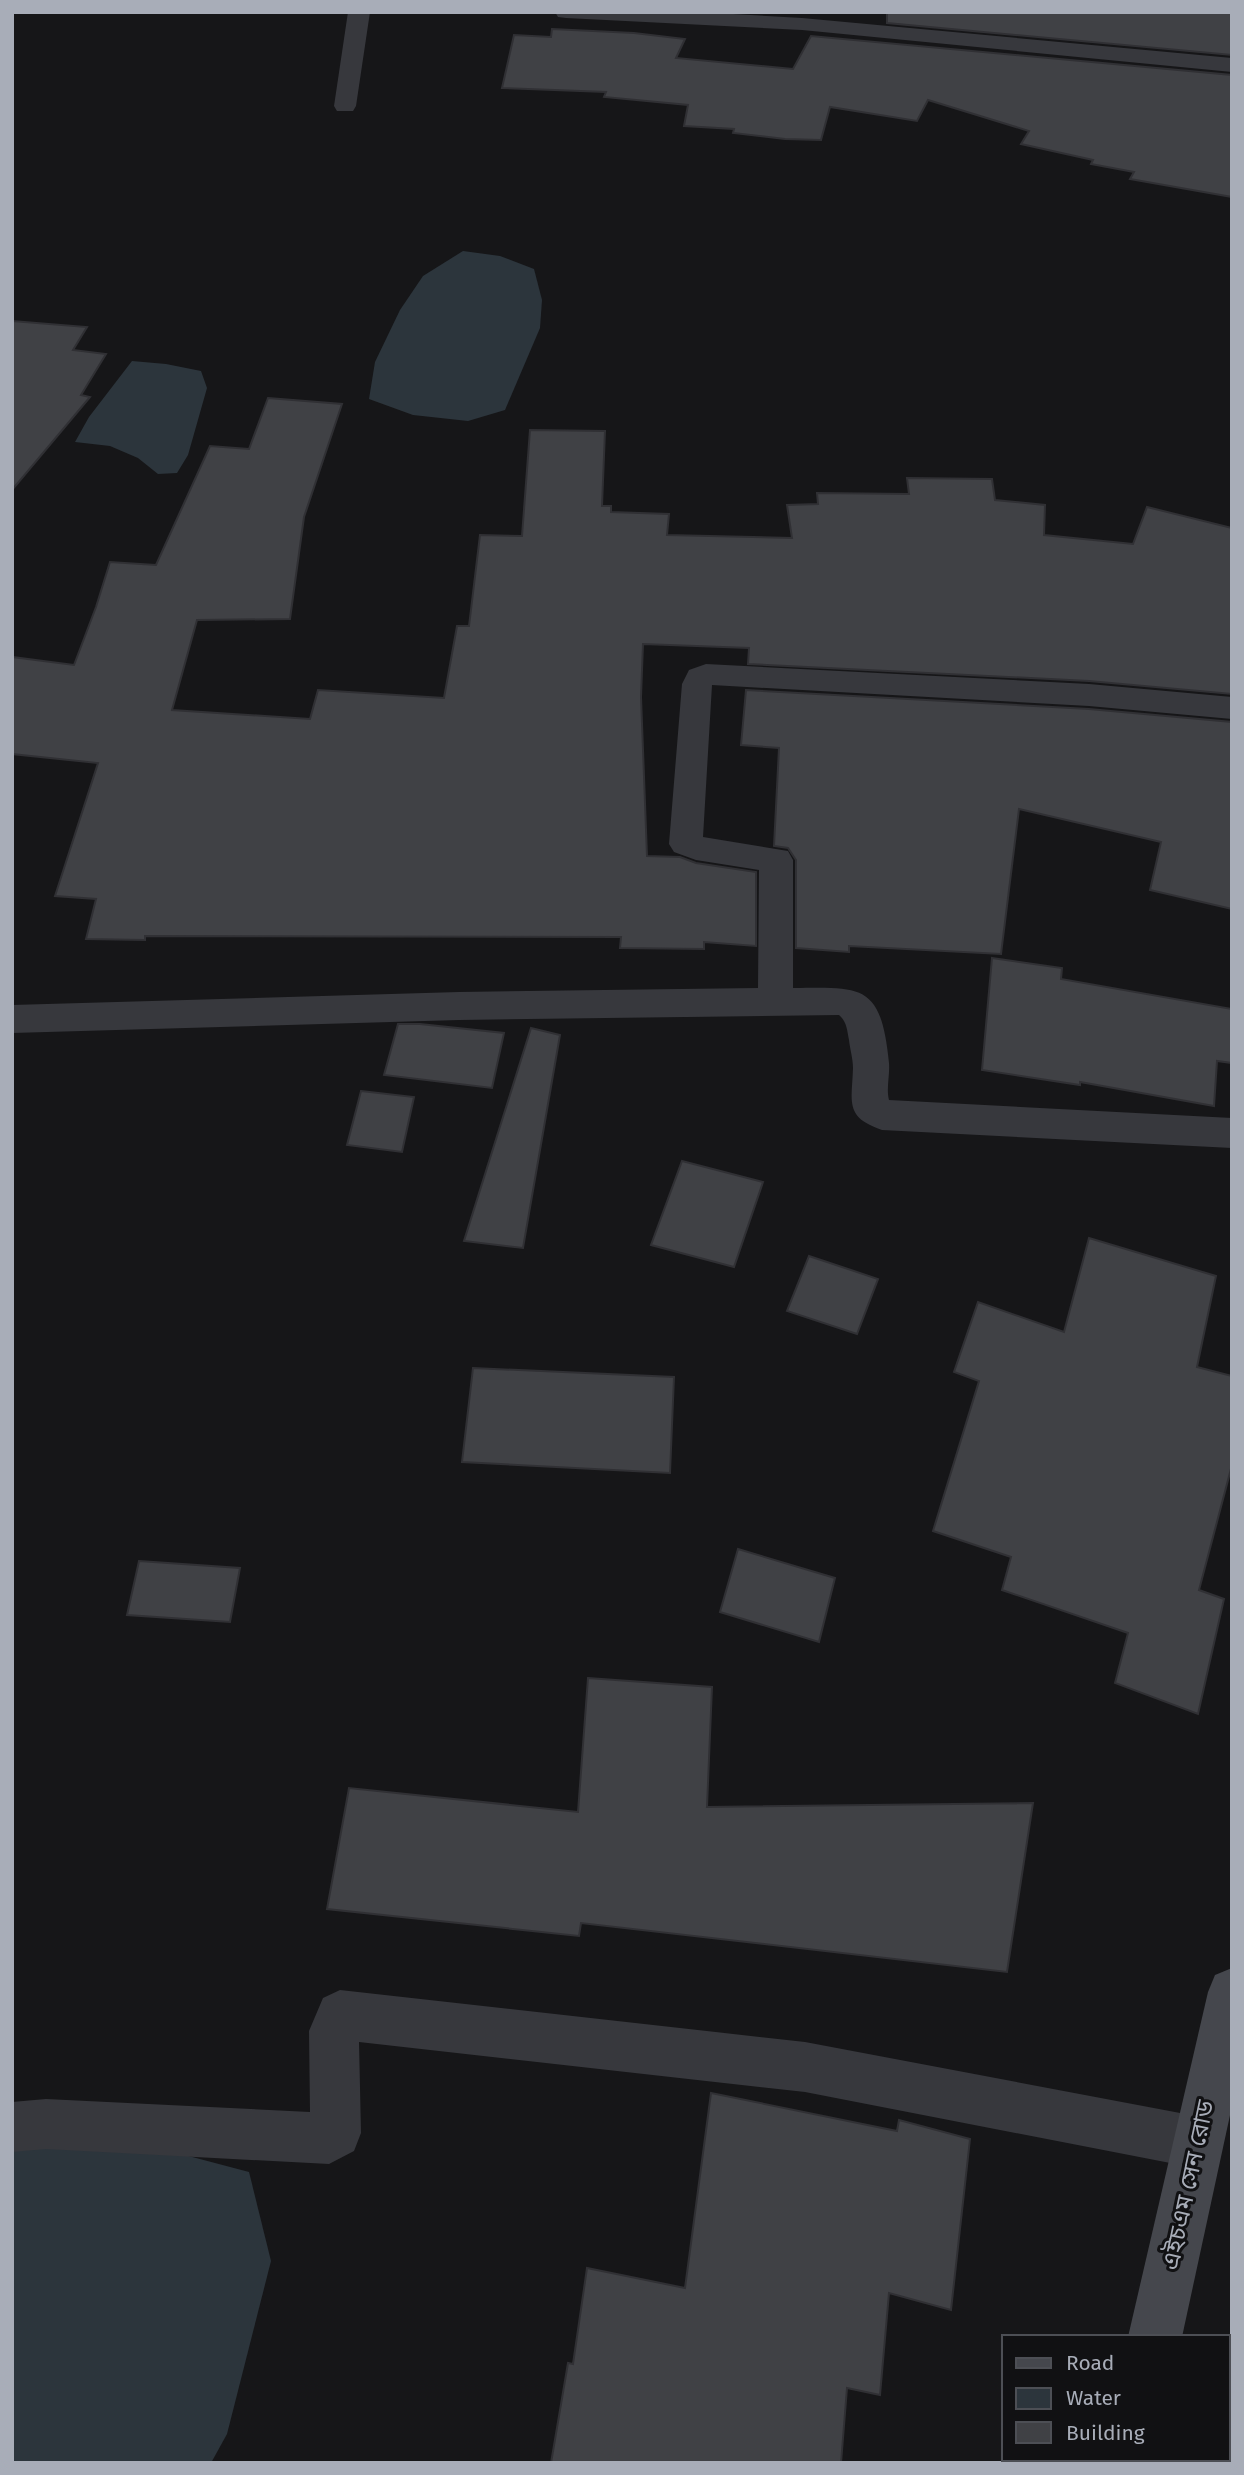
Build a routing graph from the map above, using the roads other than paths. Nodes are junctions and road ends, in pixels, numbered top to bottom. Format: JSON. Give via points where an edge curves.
{"nodes":[{"id":1,"x":359,"y":12,"type":"edge"},
{"id":2,"x":566,"y":12,"type":"edge"},
{"id":3,"x":1232,"y":65,"type":"edge"},
{"id":4,"x":345,"y":106,"type":"dead end"},
{"id":5,"x":1232,"y":708,"type":"edge"},
{"id":6,"x":775,"y":1001,"type":"junction"},
{"id":7,"x":12,"y":1019,"type":"edge"},
{"id":8,"x":1232,"y":1133,"type":"edge"},
{"id":9,"x":1232,"y":1992,"type":"edge"},
{"id":10,"x":12,"y":2127,"type":"edge"},
{"id":11,"x":1196,"y":2142,"type":"junction"},
{"id":12,"x":1155,"y":2335,"type":"edge"}],
"edges":[{"from":1,"to":4,"type":"street"},
{"from":2,"to":3,"type":"street","via":[[802,24]]},
{"from":5,"to":6,"type":"street","via":[[1089,695],[739,675],[700,677],[686,844],[776,859]]},
{"from":6,"to":7,"type":"street"},
{"from":6,"to":8,"type":"street","via":[[847,1001],[862,1014],[871,1063],[869,1106],[882,1115]]},
{"from":9,"to":11,"type":"main road","name":"এইচএম সেন রোড"},
{"from":10,"to":11,"type":"street","via":[[46,2124],[329,2138],[335,2133],[334,2031],[340,2015],[805,2067]]},
{"from":11,"to":12,"type":"main road","name":"এইচএম সেন রোড"}]}
